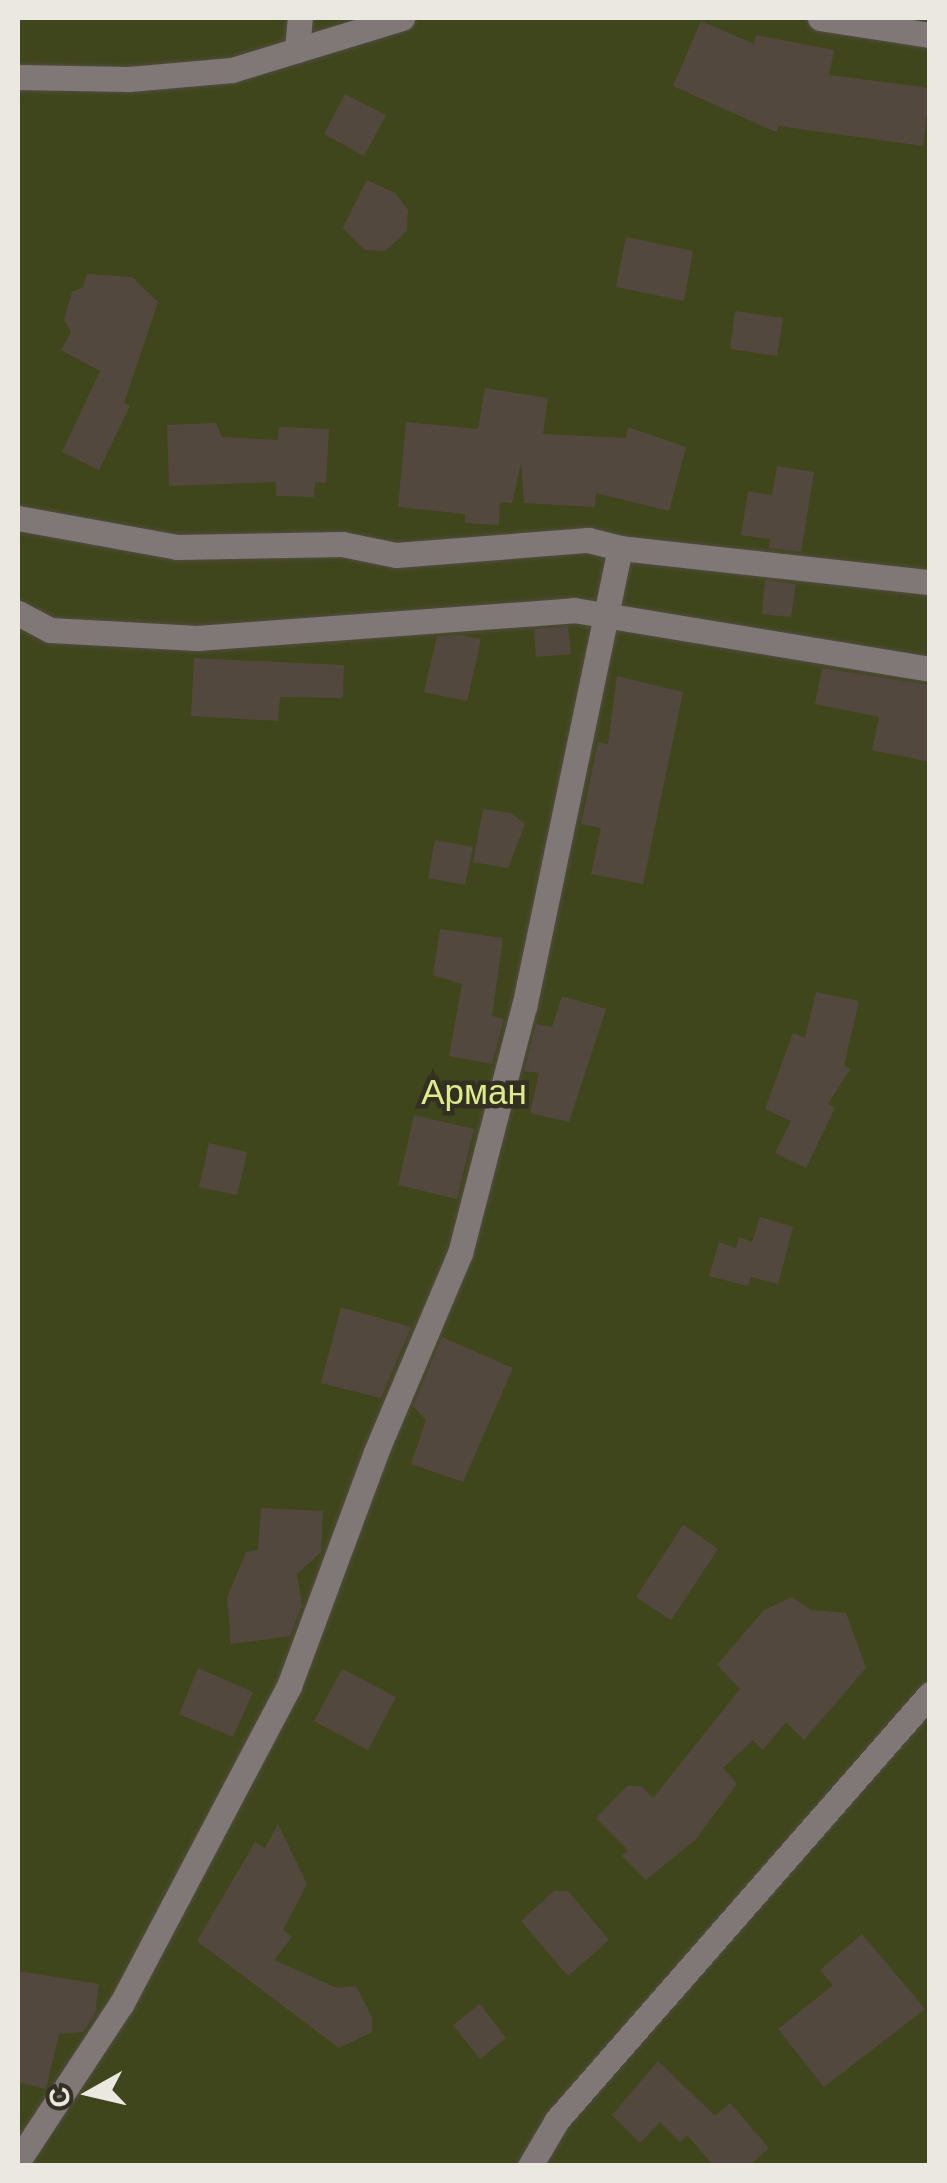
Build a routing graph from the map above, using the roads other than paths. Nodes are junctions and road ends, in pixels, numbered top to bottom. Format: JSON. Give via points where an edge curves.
{"nodes":[{"id":1,"x":300,"y":18,"type":"edge"},
{"id":2,"x":402,"y":18,"type":"edge"},
{"id":3,"x":820,"y":18,"type":"edge"},
{"id":4,"x":930,"y":35,"type":"edge"},
{"id":5,"x":297,"y":50,"type":"junction"},
{"id":6,"x":18,"y":77,"type":"edge"},
{"id":7,"x":18,"y":518,"type":"edge"},
{"id":8,"x":620,"y":548,"type":"junction"},
{"id":9,"x":930,"y":582,"type":"edge"},
{"id":10,"x":18,"y":612,"type":"edge"},
{"id":11,"x":604,"y":619,"type":"junction"},
{"id":12,"x":930,"y":669,"type":"edge"},
{"id":13,"x":930,"y":1694,"type":"edge"},
{"id":14,"x":18,"y":2161,"type":"edge"},
{"id":15,"x":530,"y":2166,"type":"edge"}],
"edges":[{"from":1,"to":5,"type":"street"},
{"from":2,"to":5,"type":"street"},
{"from":3,"to":4,"type":"street"},
{"from":5,"to":6,"type":"street","via":[[232,70],[129,79]]},
{"from":7,"to":8,"type":"street","via":[[177,547],[342,544],[396,555],[588,540]]},
{"from":8,"to":9,"type":"street"},
{"from":8,"to":11,"type":"street"},
{"from":10,"to":11,"type":"street","via":[[50,630],[197,638],[574,610]]},
{"from":11,"to":12,"type":"street"},
{"from":11,"to":14,"type":"street","via":[[524,1006],[460,1253],[376,1452],[290,1686],[122,2004]]},
{"from":13,"to":15,"type":"street","via":[[556,2120]]}]}
